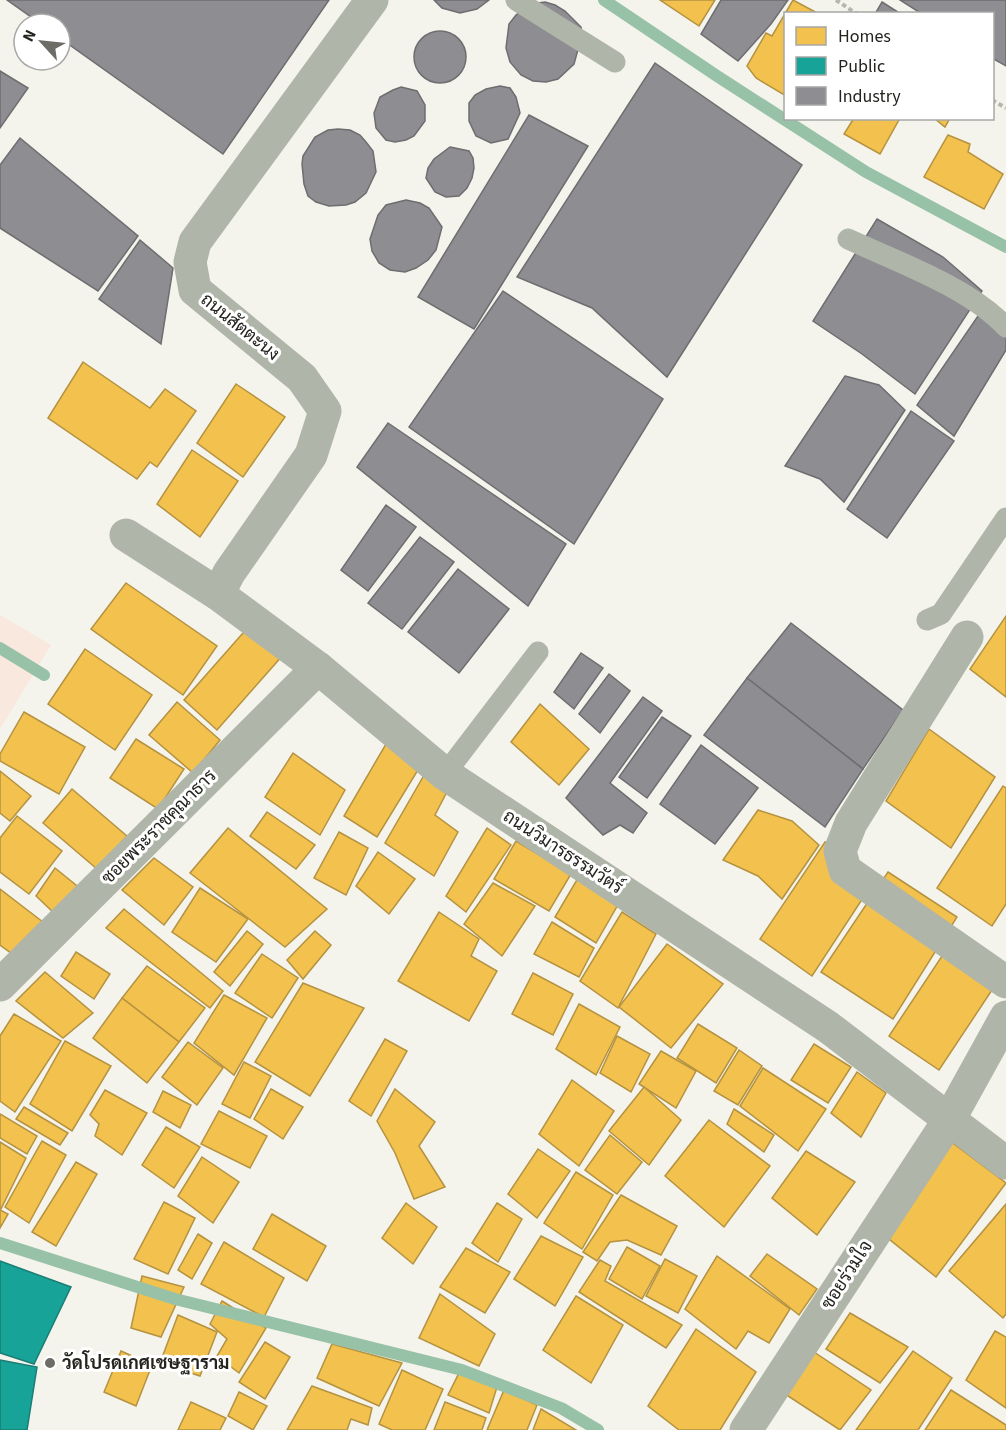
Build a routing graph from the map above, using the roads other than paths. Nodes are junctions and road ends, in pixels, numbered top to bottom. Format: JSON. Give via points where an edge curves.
{"nodes":[{"id":1,"x":372,"y":0,"type":"edge"},
{"id":2,"x":516,"y":0,"type":"edge"},
{"id":3,"x":615,"y":62,"type":"dead end"},
{"id":4,"x":848,"y":239,"type":"dead end"},
{"id":5,"x":1006,"y":327,"type":"edge"},
{"id":6,"x":1006,"y":518,"type":"edge"},
{"id":7,"x":126,"y":535,"type":"dead end"},
{"id":8,"x":218,"y":594,"type":"junction"},
{"id":9,"x":927,"y":620,"type":"dead end"},
{"id":10,"x":967,"y":636,"type":"dead end"},
{"id":11,"x":538,"y":652,"type":"dead end"},
{"id":12,"x":318,"y":668,"type":"junction"},
{"id":13,"x":445,"y":774,"type":"junction"},
{"id":14,"x":1006,"y":982,"type":"edge"},
{"id":15,"x":0,"y":985,"type":"edge"},
{"id":16,"x":1006,"y":1017,"type":"edge"},
{"id":17,"x":949,"y":1120,"type":"junction"},
{"id":18,"x":1006,"y":1163,"type":"edge"},
{"id":19,"x":746,"y":1430,"type":"edge"}],
"edges":[{"from":1,"to":8,"type":"street","name":"ถนนสัตตะนง","via":[[195,242],[190,262],[195,290],[302,378],[325,411],[311,456]]},
{"from":2,"to":3,"type":"lane"},
{"from":4,"to":5,"type":"lane","via":[[946,284]]},
{"from":6,"to":9,"type":"lane","via":[[941,614]]},
{"from":7,"to":8,"type":"street","name":"ถนนวิมารธรรมวัตร์"},
{"from":8,"to":12,"type":"street","name":"ถนนวิมารธรรมวัตร์"},
{"from":10,"to":14,"type":"street","via":[[851,823],[840,851],[845,870]]},
{"from":11,"to":13,"type":"lane"},
{"from":12,"to":13,"type":"street","name":"ถนนวิมารธรรมวัตร์"},
{"from":12,"to":15,"type":"street","name":"ซอยพระราชคุณาธาร"},
{"from":13,"to":17,"type":"street","name":"ถนนวิมารธรรมวัตร์","via":[[828,1027]]},
{"from":16,"to":17,"type":"street","name":"ซอยร่วมใจ"},
{"from":17,"to":18,"type":"street","name":"ถนนวิมารธรรมวัตร์"},
{"from":17,"to":19,"type":"street","name":"ซอยร่วมใจ"}]}
